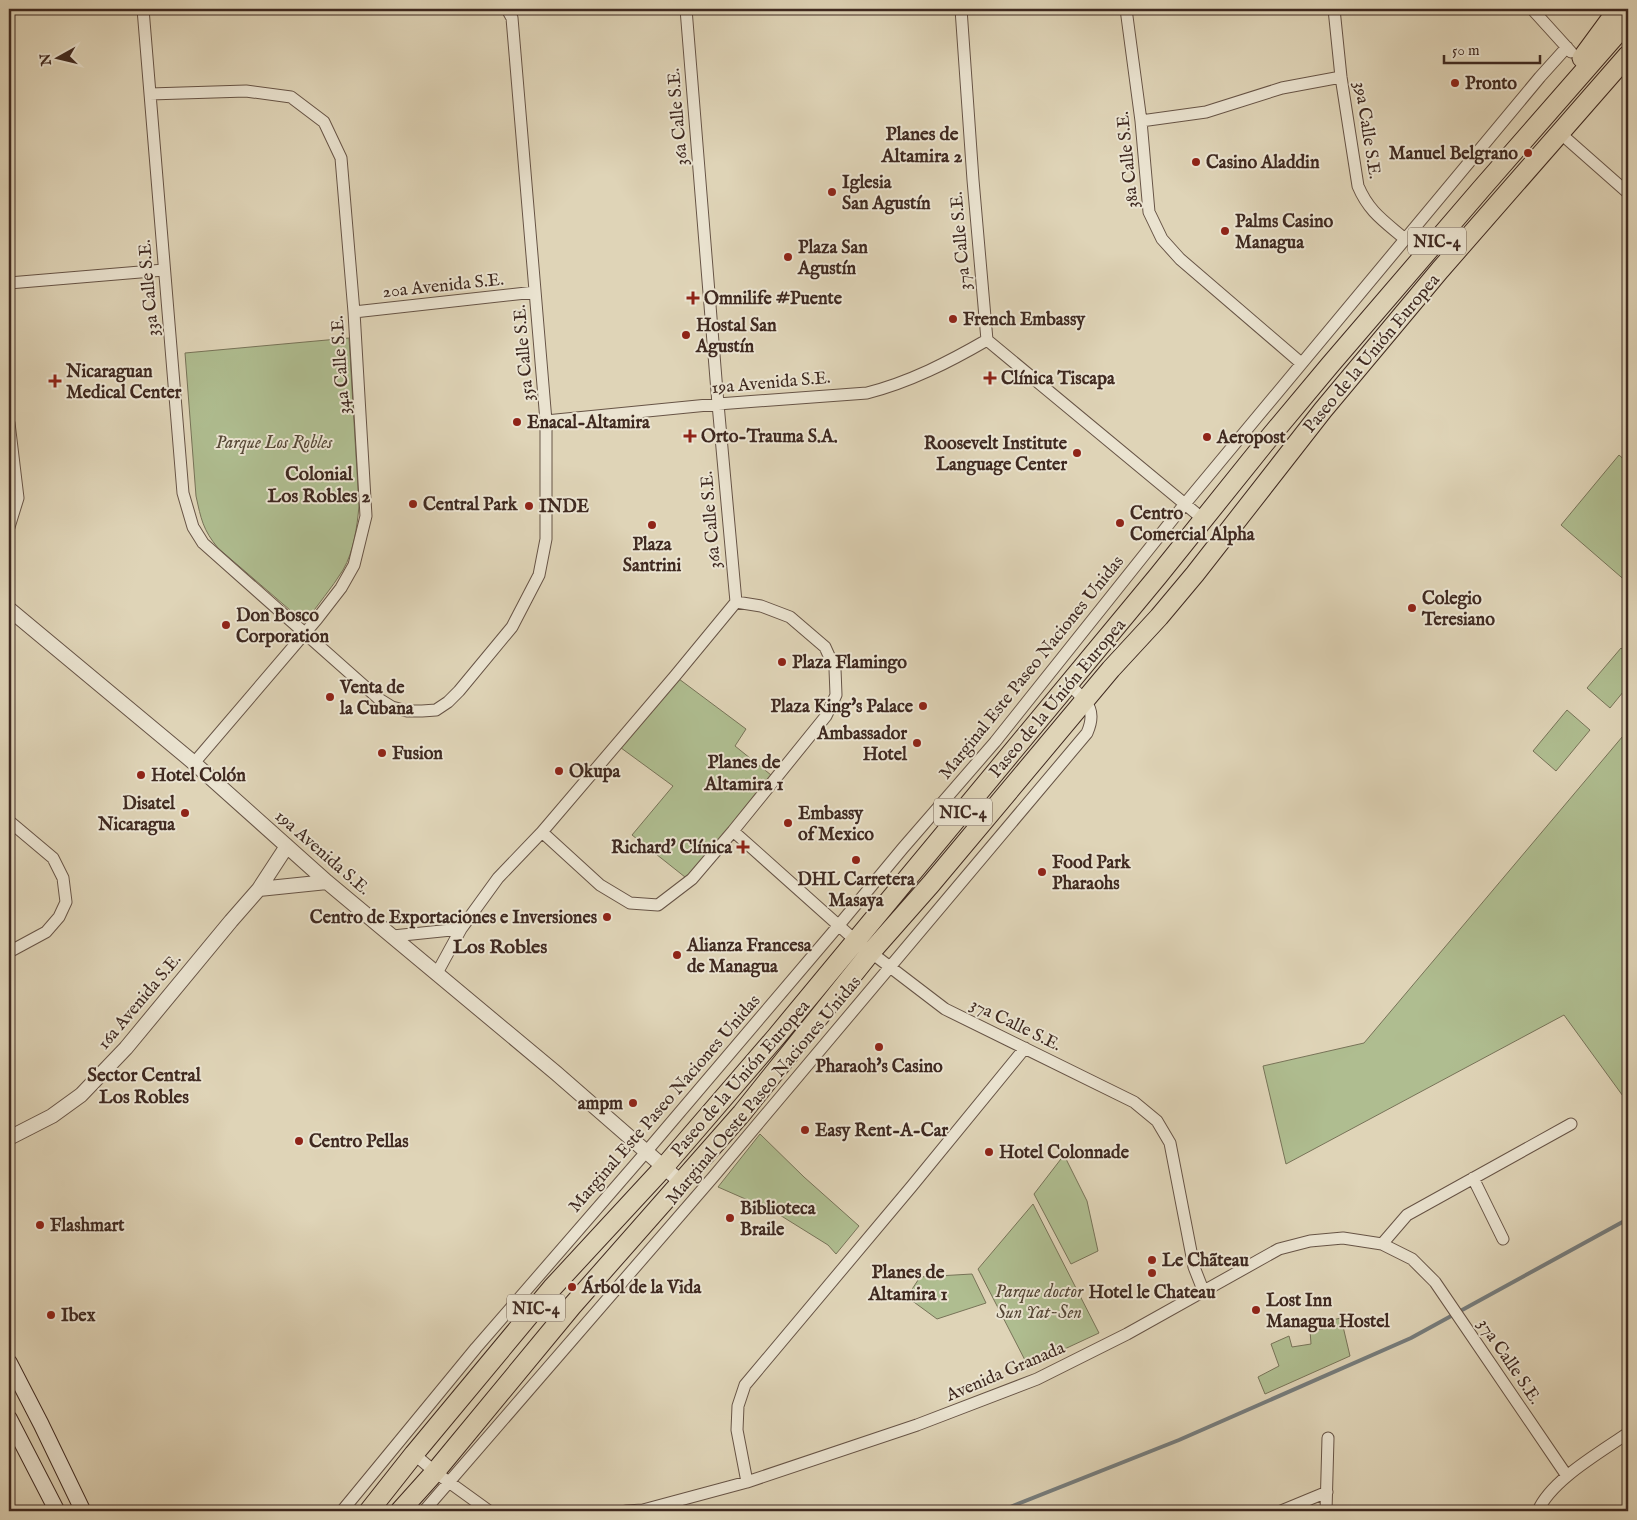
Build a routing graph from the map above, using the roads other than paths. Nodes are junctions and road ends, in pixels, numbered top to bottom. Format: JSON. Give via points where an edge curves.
{"nodes":[{"id":1,"x":143,"y":9,"type":"edge"},
{"id":2,"x":507,"y":9,"type":"edge"},
{"id":3,"x":686,"y":9,"type":"edge"},
{"id":4,"x":961,"y":9,"type":"edge"},
{"id":5,"x":1126,"y":9,"type":"edge"},
{"id":6,"x":1334,"y":9,"type":"edge"},
{"id":7,"x":1532,"y":9,"type":"edge"},
{"id":8,"x":1618,"y":9,"type":"edge"},
{"id":9,"x":1628,"y":22,"type":"edge"},
{"id":10,"x":1574,"y":54,"type":"junction"},
{"id":11,"x":1628,"y":55,"type":"edge"},
{"id":12,"x":1621,"y":65,"type":"edge"},
{"id":13,"x":1341,"y":77,"type":"junction"},
{"id":14,"x":150,"y":94,"type":"junction"},
{"id":15,"x":1544,"y":118,"type":"junction"},
{"id":16,"x":1141,"y":120,"type":"junction"},
{"id":17,"x":1560,"y":133,"type":"junction"},
{"id":18,"x":1628,"y":193,"type":"edge"},
{"id":19,"x":1405,"y":239,"type":"junction"},
{"id":20,"x":164,"y":270,"type":"junction"},
{"id":21,"x":9,"y":283,"type":"edge"},
{"id":22,"x":535,"y":292,"type":"junction"},
{"id":23,"x":354,"y":312,"type":"junction"},
{"id":24,"x":987,"y":340,"type":"junction"},
{"id":25,"x":1302,"y":362,"type":"junction"},
{"id":26,"x":718,"y":404,"type":"junction"},
{"id":27,"x":546,"y":421,"type":"junction"},
{"id":28,"x":9,"y":423,"type":"edge"},
{"id":29,"x":1184,"y":505,"type":"junction"},
{"id":30,"x":1203,"y":520,"type":"junction"},
{"id":31,"x":9,"y":527,"type":"edge"},
{"id":32,"x":736,"y":602,"type":"junction"},
{"id":33,"x":9,"y":610,"type":"edge"},
{"id":34,"x":306,"y":633,"type":"junction"},
{"id":35,"x":1069,"y":684,"type":"junction"},
{"id":36,"x":1085,"y":701,"type":"junction"},
{"id":37,"x":194,"y":763,"type":"junction"},
{"id":38,"x":9,"y":821,"type":"edge"},
{"id":39,"x":733,"y":831,"type":"junction"},
{"id":40,"x":542,"y":832,"type":"junction"},
{"id":41,"x":287,"y":846,"type":"junction"},
{"id":42,"x":327,"y":882,"type":"junction"},
{"id":43,"x":259,"y":889,"type":"junction"},
{"id":44,"x":839,"y":925,"type":"junction"},
{"id":45,"x":461,"y":929,"type":"junction"},
{"id":46,"x":393,"y":936,"type":"junction"},
{"id":47,"x":864,"y":946,"type":"junction"},
{"id":48,"x":9,"y":952,"type":"edge"},
{"id":49,"x":890,"y":968,"type":"junction"},
{"id":50,"x":437,"y":973,"type":"junction"},
{"id":51,"x":1024,"y":1048,"type":"junction"},
{"id":52,"x":1571,"y":1124,"type":"dead end"},
{"id":53,"x":9,"y":1138,"type":"edge"},
{"id":54,"x":646,"y":1152,"type":"junction"},
{"id":55,"x":664,"y":1167,"type":"junction"},
{"id":56,"x":1473,"y":1178,"type":"junction"},
{"id":57,"x":681,"y":1182,"type":"junction"},
{"id":58,"x":1503,"y":1239,"type":"dead end"},
{"id":59,"x":1382,"y":1244,"type":"junction"},
{"id":60,"x":1203,"y":1290,"type":"junction"},
{"id":61,"x":9,"y":1362,"type":"edge"},
{"id":62,"x":9,"y":1418,"type":"edge"},
{"id":63,"x":1628,"y":1433,"type":"edge"},
{"id":64,"x":1328,"y":1438,"type":"dead end"},
{"id":65,"x":414,"y":1454,"type":"junction"},
{"id":66,"x":1567,"y":1476,"type":"junction"},
{"id":67,"x":442,"y":1478,"type":"junction"},
{"id":68,"x":748,"y":1482,"type":"junction"},
{"id":69,"x":1327,"y":1492,"type":"junction"},
{"id":70,"x":382,"y":1496,"type":"junction"},
{"id":71,"x":57,"y":1511,"type":"edge"},
{"id":72,"x":83,"y":1511,"type":"edge"},
{"id":73,"x":342,"y":1511,"type":"edge"},
{"id":74,"x":365,"y":1511,"type":"edge"},
{"id":75,"x":369,"y":1511,"type":"edge"},
{"id":76,"x":400,"y":1511,"type":"edge"},
{"id":77,"x":424,"y":1511,"type":"edge"},
{"id":78,"x":489,"y":1511,"type":"edge"},
{"id":79,"x":626,"y":1511,"type":"edge"},
{"id":80,"x":1281,"y":1511,"type":"edge"},
{"id":81,"x":1326,"y":1511,"type":"edge"},
{"id":82,"x":1538,"y":1511,"type":"edge"}],
"edges":[{"from":1,"to":14,"type":"street","name":"33a Calle S.E."},
{"from":2,"to":22,"type":"street","name":"35a Calle S.E.","via":[[512,18]]},
{"from":3,"to":26,"type":"street","name":"36a Calle S.E."},
{"from":4,"to":24,"type":"street","name":"37a Calle S.E."},
{"from":5,"to":16,"type":"street","name":"38a Calle S.E."},
{"from":6,"to":13,"type":"street","name":"39a Calle S.E."},
{"from":7,"to":10,"type":"street"},
{"from":8,"to":10,"type":"highway"},
{"from":9,"to":15,"type":"highway","name":"Paseo de la Unión Europea","number":"NIC-4"},
{"from":10,"to":15,"type":"highway"},
{"from":10,"to":19,"type":"street","name":"Marginal Este Paseo Naciones Unidas","via":[[1540,77]]},
{"from":11,"to":12,"type":"highway","name":"Paseo de la Unión Europea","number":"NIC-4"},
{"from":12,"to":17,"type":"highway","name":"Paseo de la Unión Europea","number":"NIC-4"},
{"from":13,"to":16,"type":"street","via":[[1282,88],[1206,112]]},
{"from":13,"to":19,"type":"street","name":"39a Calle S.E.","via":[[1358,186],[1371,210]]},
{"from":14,"to":20,"type":"street","name":"33a Calle S.E."},
{"from":14,"to":23,"type":"street","name":"34a Calle S.E.","via":[[246,91],[291,97],[324,122],[340,158]]},
{"from":15,"to":30,"type":"highway","name":"Paseo de la Unión Europea","number":"NIC-4","via":[[1330,365]]},
{"from":16,"to":25,"type":"street","name":"38a Calle S.E.","via":[[1149,212],[1162,240]]},
{"from":17,"to":18,"type":"street"},
{"from":17,"to":36,"type":"highway","name":"Paseo de la Unión Europea","number":"NIC-4","via":[[1445,264],[1323,410],[1195,574]]},
{"from":19,"to":25,"type":"street","name":"Marginal Este Paseo Naciones Unidas"},
{"from":20,"to":21,"type":"street"},
{"from":20,"to":34,"type":"street","name":"33a Calle S.E.","via":[[183,493],[193,527],[203,543]]},
{"from":22,"to":23,"type":"street","name":"20a Avenida S.E."},
{"from":22,"to":27,"type":"street","name":"35a Calle S.E."},
{"from":23,"to":34,"type":"street","name":"34a Calle S.E.","via":[[366,516],[354,566]]},
{"from":24,"to":26,"type":"street","name":"19a Avenida S.E.","via":[[951,361],[867,393]]},
{"from":24,"to":29,"type":"street"},
{"from":25,"to":29,"type":"street","name":"Marginal Este Paseo Naciones Unidas"},
{"from":26,"to":27,"type":"street","name":"19a Avenida S.E."},
{"from":26,"to":32,"type":"street","name":"36a Calle S.E."},
{"from":27,"to":34,"type":"street","name":"35a Calle S.E.","via":[[546,539],[539,575],[512,627],[448,702],[436,710],[407,711],[392,707]]},
{"from":28,"to":31,"type":"street","via":[[18,498]]},
{"from":29,"to":30,"type":"street"},
{"from":29,"to":44,"type":"street","name":"Marginal Este Paseo Naciones Unidas","via":[[995,742]]},
{"from":30,"to":35,"type":"highway","name":"Paseo de la Unión Europea","number":"NIC-4"},
{"from":32,"to":39,"type":"street","via":[[762,606],[790,618],[826,646],[835,669],[836,695],[826,716]]},
{"from":32,"to":40,"type":"street"},
{"from":33,"to":37,"type":"street","name":"19a Avenida S.E."},
{"from":34,"to":37,"type":"street","name":"34a Calle S.E."},
{"from":35,"to":36,"type":"street","name":"Marginal Oeste Paseo Naciones Unidas"},
{"from":35,"to":47,"type":"highway","name":"Paseo de la Unión Europea","number":"NIC-4"},
{"from":36,"to":47,"type":"highway","name":"Paseo de la Unión Europea","number":"NIC-4","via":[[931,884]]},
{"from":36,"to":49,"type":"street","name":"Marginal Oeste Paseo Naciones Unidas","via":[[1092,716],[1087,733]]},
{"from":37,"to":41,"type":"street","name":"19a Avenida S.E."},
{"from":38,"to":48,"type":"street","via":[[53,858],[63,878],[66,902],[46,932]]},
{"from":39,"to":40,"type":"street","via":[[692,879],[658,905],[630,903],[600,885]]},
{"from":39,"to":44,"type":"street","name":"37a Calle S.E."},
{"from":40,"to":45,"type":"street","via":[[498,878]]},
{"from":41,"to":42,"type":"street","name":"19a Avenida S.E."},
{"from":41,"to":43,"type":"street","name":"16a Avenida S.E."},
{"from":42,"to":43,"type":"street"},
{"from":42,"to":46,"type":"street","name":"19a Avenida S.E."},
{"from":43,"to":53,"type":"street","name":"16a Avenida S.E.","via":[[126,1048],[81,1095],[52,1116]]},
{"from":44,"to":47,"type":"street","name":"37a Calle S.E."},
{"from":44,"to":54,"type":"street","name":"Marginal Este Paseo Naciones Unidas"},
{"from":45,"to":46,"type":"street"},
{"from":45,"to":50,"type":"street"},
{"from":46,"to":50,"type":"street","name":"19a Avenida S.E."},
{"from":47,"to":49,"type":"street","name":"37a Calle S.E."},
{"from":47,"to":55,"type":"highway","name":"Paseo de la Unión Europea","number":"NIC-4"},
{"from":47,"to":57,"type":"highway","name":"Paseo de la Unión Europea","number":"NIC-4","via":[[742,1113]]},
{"from":49,"to":51,"type":"street","name":"37a Calle S.E.","via":[[944,1009]]},
{"from":49,"to":67,"type":"street","name":"Marginal Oeste Paseo Naciones Unidas"},
{"from":50,"to":54,"type":"street","name":"19a Avenida S.E."},
{"from":51,"to":60,"type":"street","name":"37a Calle S.E.","via":[[1134,1102],[1157,1121],[1170,1143],[1194,1267]]},
{"from":51,"to":68,"type":"street","via":[[745,1385],[738,1406],[737,1430]]},
{"from":52,"to":56,"type":"street"},
{"from":54,"to":55,"type":"street","name":"19a Avenida S.E."},
{"from":54,"to":73,"type":"street","name":"Marginal Este Paseo Naciones Unidas","via":[[476,1348]]},
{"from":55,"to":57,"type":"street","name":"19a Avenida S.E."},
{"from":55,"to":65,"type":"highway","name":"Paseo de la Unión Europea","number":"NIC-4","via":[[552,1288]]},
{"from":56,"to":58,"type":"street"},
{"from":56,"to":59,"type":"street","via":[[1407,1215]]},
{"from":57,"to":67,"type":"highway","name":"Paseo de la Unión Europea","number":"NIC-4","via":[[572,1306]]},
{"from":59,"to":60,"type":"street","name":"Avenida Granada","via":[[1343,1238],[1310,1241],[1279,1249]]},
{"from":59,"to":66,"type":"street","name":"37a Calle S.E.","via":[[1412,1259],[1435,1282]]},
{"from":60,"to":68,"type":"street","name":"Avenida Granada","via":[[1128,1334],[1036,1379],[918,1426]]},
{"from":61,"to":72,"type":"main road"},
{"from":62,"to":71,"type":"main road"},
{"from":63,"to":66,"type":"street"},
{"from":64,"to":69,"type":"street"},
{"from":65,"to":67,"type":"street"},
{"from":65,"to":70,"type":"highway","name":"Paseo de la Unión Europea","number":"NIC-4"},
{"from":66,"to":82,"type":"street","via":[[1542,1502]]},
{"from":67,"to":76,"type":"highway","name":"Paseo de la Unión Europea","number":"NIC-4"},
{"from":67,"to":77,"type":"street","name":"Marginal Oeste Paseo Naciones Unidas"},
{"from":67,"to":78,"type":"street"},
{"from":68,"to":79,"type":"street","name":"Avenida Granada","via":[[643,1510]]},
{"from":69,"to":80,"type":"street"},
{"from":69,"to":81,"type":"street"},
{"from":70,"to":74,"type":"highway"},
{"from":70,"to":75,"type":"highway","name":"Paseo de la Unión Europea","number":"NIC-4"}]}
